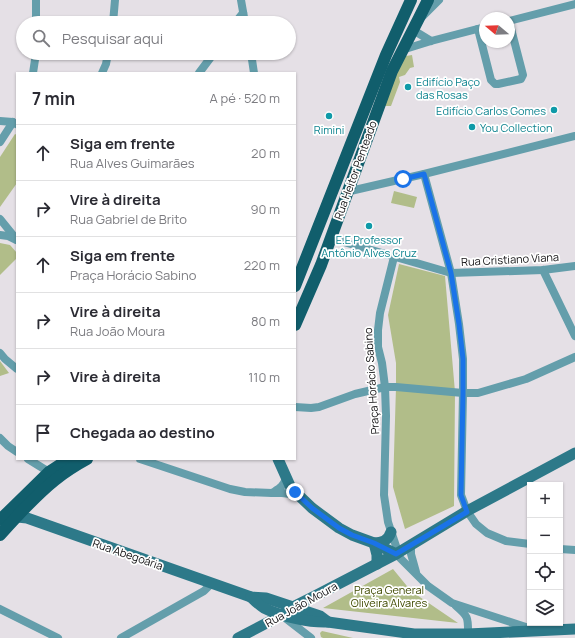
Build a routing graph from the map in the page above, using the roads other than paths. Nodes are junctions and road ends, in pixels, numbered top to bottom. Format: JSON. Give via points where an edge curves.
{"nodes":[{"id":1,"x":36,"y":0,"type":"edge"},
{"id":2,"x":115,"y":0,"type":"edge"},
{"id":3,"x":241,"y":0,"type":"edge"},
{"id":4,"x":403,"y":0,"type":"edge"},
{"id":5,"x":411,"y":0,"type":"edge"},
{"id":6,"x":428,"y":0,"type":"edge"},
{"id":7,"x":439,"y":0,"type":"edge"},
{"id":8,"x":575,"y":4,"type":"edge"},
{"id":9,"x":243,"y":13,"type":"junction"},
{"id":10,"x":36,"y":16,"type":"edge"},
{"id":11,"x":114,"y":16,"type":"edge"},
{"id":12,"x":241,"y":16,"type":"edge"},
{"id":13,"x":244,"y":16,"type":"edge"},
{"id":14,"x":419,"y":18,"type":"junction"},
{"id":15,"x":515,"y":19,"type":"edge"},
{"id":16,"x":479,"y":29,"type":"edge"},
{"id":17,"x":413,"y":30,"type":"junction"},
{"id":18,"x":431,"y":41,"type":"junction"},
{"id":19,"x":515,"y":44,"type":"edge"},
{"id":20,"x":486,"y":48,"type":"edge"},
{"id":21,"x":402,"y":50,"type":"junction"},
{"id":22,"x":386,"y":55,"type":"junction"},
{"id":23,"x":35,"y":60,"type":"edge"},
{"id":24,"x":107,"y":60,"type":"edge"},
{"id":25,"x":209,"y":60,"type":"edge"},
{"id":26,"x":252,"y":60,"type":"edge"},
{"id":27,"x":33,"y":72,"type":"edge"},
{"id":28,"x":102,"y":72,"type":"edge"},
{"id":29,"x":200,"y":72,"type":"edge"},
{"id":30,"x":254,"y":72,"type":"edge"},
{"id":31,"x":0,"y":121,"type":"edge"},
{"id":32,"x":15,"y":123,"type":"edge"},
{"id":33,"x":575,"y":136,"type":"edge"},
{"id":34,"x":0,"y":142,"type":"edge"},
{"id":35,"x":424,"y":174,"type":"junction"},
{"id":36,"x":346,"y":192,"type":"junction"},
{"id":37,"x":0,"y":219,"type":"edge"},
{"id":38,"x":0,"y":235,"type":"edge"},
{"id":39,"x":330,"y":238,"type":"junction"},
{"id":40,"x":16,"y":239,"type":"edge"},
{"id":41,"x":16,"y":240,"type":"edge"},
{"id":42,"x":394,"y":257,"type":"junction"},
{"id":43,"x":299,"y":266,"type":"edge"},
{"id":44,"x":575,"y":266,"type":"edge"},
{"id":45,"x":543,"y":270,"type":"junction"},
{"id":46,"x":451,"y":273,"type":"junction"},
{"id":47,"x":296,"y":281,"type":"edge"},
{"id":48,"x":296,"y":323,"type":"edge"},
{"id":49,"x":575,"y":336,"type":"edge"},
{"id":50,"x":0,"y":352,"type":"edge"},
{"id":51,"x":575,"y":357,"type":"edge"},
{"id":52,"x":16,"y":368,"type":"edge"},
{"id":53,"x":384,"y":387,"type":"junction"},
{"id":54,"x":463,"y":393,"type":"junction"},
{"id":55,"x":296,"y":407,"type":"edge"},
{"id":56,"x":0,"y":438,"type":"edge"},
{"id":57,"x":16,"y":451,"type":"edge"},
{"id":58,"x":575,"y":453,"type":"edge"},
{"id":59,"x":30,"y":460,"type":"edge"},
{"id":60,"x":68,"y":460,"type":"edge"},
{"id":61,"x":85,"y":460,"type":"edge"},
{"id":62,"x":143,"y":460,"type":"edge"},
{"id":63,"x":278,"y":460,"type":"edge"},
{"id":64,"x":49,"y":472,"type":"junction"},
{"id":65,"x":286,"y":478,"type":"junction"},
{"id":66,"x":272,"y":493,"type":"junction"},
{"id":67,"x":298,"y":495,"type":"junction"},
{"id":68,"x":467,"y":512,"type":"junction"},
{"id":69,"x":1,"y":516,"type":"edge"},
{"id":70,"x":16,"y":517,"type":"junction"},
{"id":71,"x":391,"y":532,"type":"junction"},
{"id":72,"x":0,"y":535,"type":"edge"},
{"id":73,"x":374,"y":543,"type":"junction"},
{"id":74,"x":411,"y":544,"type":"junction"},
{"id":75,"x":527,"y":544,"type":"edge"},
{"id":76,"x":563,"y":548,"type":"edge"},
{"id":77,"x":575,"y":550,"type":"edge"},
{"id":78,"x":397,"y":553,"type":"junction"},
{"id":79,"x":377,"y":564,"type":"junction"},
{"id":80,"x":416,"y":573,"type":"junction"},
{"id":81,"x":211,"y":584,"type":"junction"},
{"id":82,"x":315,"y":596,"type":"junction"},
{"id":83,"x":251,"y":597,"type":"junction"},
{"id":84,"x":452,"y":603,"type":"junction"},
{"id":85,"x":293,"y":607,"type":"junction"},
{"id":86,"x":0,"y":609,"type":"edge"},
{"id":87,"x":282,"y":615,"type":"junction"},
{"id":88,"x":324,"y":619,"type":"junction"},
{"id":89,"x":512,"y":627,"type":"junction"},
{"id":90,"x":575,"y":629,"type":"edge"},
{"id":91,"x":468,"y":634,"type":"junction"},
{"id":92,"x":58,"y":638,"type":"edge"},
{"id":93,"x":121,"y":638,"type":"edge"},
{"id":94,"x":238,"y":638,"type":"edge"},
{"id":95,"x":311,"y":638,"type":"edge"}],
"edges":[{"from":1,"to":10,"type":"street"},
{"from":2,"to":11,"type":"street"},
{"from":3,"to":9,"type":"street"},
{"from":4,"to":22,"type":"main road"},
{"from":5,"to":22,"type":"main road"},
{"from":6,"to":14,"type":"main road","name":"Rua Heitor Penteado"},
{"from":7,"to":14,"type":"street","name":"Rua Heitor Penteado"},
{"from":8,"to":15,"type":"street"},
{"from":9,"to":12,"type":"street"},
{"from":9,"to":13,"type":"street"},
{"from":14,"to":17,"type":"main road","name":"Rua Heitor Penteado"},
{"from":16,"to":18,"type":"street"},
{"from":17,"to":18,"type":"street"},
{"from":17,"to":21,"type":"main road","name":"Rua Heitor Penteado"},
{"from":18,"to":21,"type":"street"},
{"from":19,"to":20,"type":"street","via":[[523,75],[516,81],[498,84],[492,80]]},
{"from":21,"to":36,"type":"main road","name":"Rua Heitor Penteado"},
{"from":22,"to":43,"type":"main road","name":"Rua Heitor Penteado"},
{"from":23,"to":27,"type":"street"},
{"from":24,"to":28,"type":"street"},
{"from":25,"to":29,"type":"street"},
{"from":26,"to":30,"type":"street"},
{"from":31,"to":32,"type":"street"},
{"from":32,"to":34,"type":"street"},
{"from":33,"to":35,"type":"street"},
{"from":35,"to":36,"type":"street"},
{"from":35,"to":46,"type":"street"},
{"from":36,"to":39,"type":"main road","name":"Rua Heitor Penteado"},
{"from":37,"to":40,"type":"street"},
{"from":38,"to":41,"type":"street"},
{"from":39,"to":42,"type":"street","name":"Rua Cristiano Viana"},
{"from":39,"to":48,"type":"main road","name":"Rua Heitor Penteado"},
{"from":42,"to":46,"type":"street","name":"Rua Cristiano Viana"},
{"from":42,"to":53,"type":"street","name":"Praça Horácio Sabino","via":[[378,330]]},
{"from":43,"to":47,"type":"main road","name":"Rua Heitor Penteado"},
{"from":44,"to":45,"type":"street","name":"Rua Cristiano Viana"},
{"from":45,"to":46,"type":"street","name":"Rua Cristiano Viana"},
{"from":45,"to":49,"type":"street"},
{"from":46,"to":54,"type":"street","via":[[463,359]]},
{"from":50,"to":52,"type":"street"},
{"from":51,"to":54,"type":"street","via":[[526,379],[478,393]]},
{"from":53,"to":54,"type":"street"},
{"from":53,"to":55,"type":"street","via":[[318,407]]},
{"from":53,"to":71,"type":"street","name":"Praça Horácio Sabino","via":[[384,494]]},
{"from":54,"to":68,"type":"street","via":[[461,495]]},
{"from":56,"to":57,"type":"street"},
{"from":58,"to":68,"type":"street","name":"Rua João Moura"},
{"from":59,"to":64,"type":"street"},
{"from":60,"to":64,"type":"main road"},
{"from":61,"to":70,"type":"main road","via":[[56,479]]},
{"from":62,"to":66,"type":"street","via":[[230,489]]},
{"from":63,"to":65,"type":"street"},
{"from":64,"to":69,"type":"main road"},
{"from":65,"to":66,"type":"street","via":[[282,487]]},
{"from":65,"to":67,"type":"street"},
{"from":66,"to":67,"type":"street"},
{"from":67,"to":73,"type":"street","via":[[339,528]]},
{"from":68,"to":74,"type":"street","name":"Rua João Moura"},
{"from":68,"to":75,"type":"street","via":[[487,533],[506,541]]},
{"from":69,"to":70,"type":"street","name":"Rua Abegoária"},
{"from":70,"to":72,"type":"main road"},
{"from":70,"to":81,"type":"street","name":"Rua Abegoária","via":[[27,518]]},
{"from":71,"to":73,"type":"street","via":[[381,543]]},
{"from":71,"to":78,"type":"street","name":"Praça Horácio Sabino"},
{"from":73,"to":78,"type":"street"},
{"from":73,"to":79,"type":"street","via":[[378,555]]},
{"from":74,"to":78,"type":"street","name":"Rua João Moura"},
{"from":74,"to":80,"type":"street"},
{"from":76,"to":77,"type":"street"},
{"from":78,"to":79,"type":"street","name":"Rua João Moura"},
{"from":78,"to":80,"type":"street","name":"Praça Horácio Sabino"},
{"from":79,"to":82,"type":"street","name":"Rua João Moura"},
{"from":80,"to":84,"type":"street","name":"Praça Horácio Sabino","via":[[428,586]]},
{"from":81,"to":83,"type":"street","name":"Rua Abegoária"},
{"from":81,"to":93,"type":"street","via":[[204,591]]},
{"from":82,"to":85,"type":"street","name":"Rua João Moura"},
{"from":82,"to":88,"type":"street","via":[[313,607]]},
{"from":83,"to":85,"type":"street","name":"Rua Abegoária","via":[[266,598]]},
{"from":83,"to":87,"type":"street","name":"Rua Abegoária","via":[[262,607]]},
{"from":84,"to":89,"type":"street","name":"Praça Horácio Sabino"},
{"from":84,"to":91,"type":"street","via":[[467,616]]},
{"from":85,"to":87,"type":"street","name":"Rua João Moura"},
{"from":85,"to":88,"type":"street","name":"Rua Abegoária"},
{"from":86,"to":92,"type":"street"},
{"from":87,"to":88,"type":"street","name":"Rua Abegoária","via":[[319,623]]},
{"from":87,"to":94,"type":"street","name":"Rua João Moura"},
{"from":87,"to":95,"type":"street"},
{"from":88,"to":91,"type":"street","name":"Rua Abegoária","via":[[414,634]]},
{"from":89,"to":90,"type":"street","name":"Rua Abegoária","via":[[538,630]]},
{"from":89,"to":91,"type":"street","name":"Rua Abegoária"}]}
